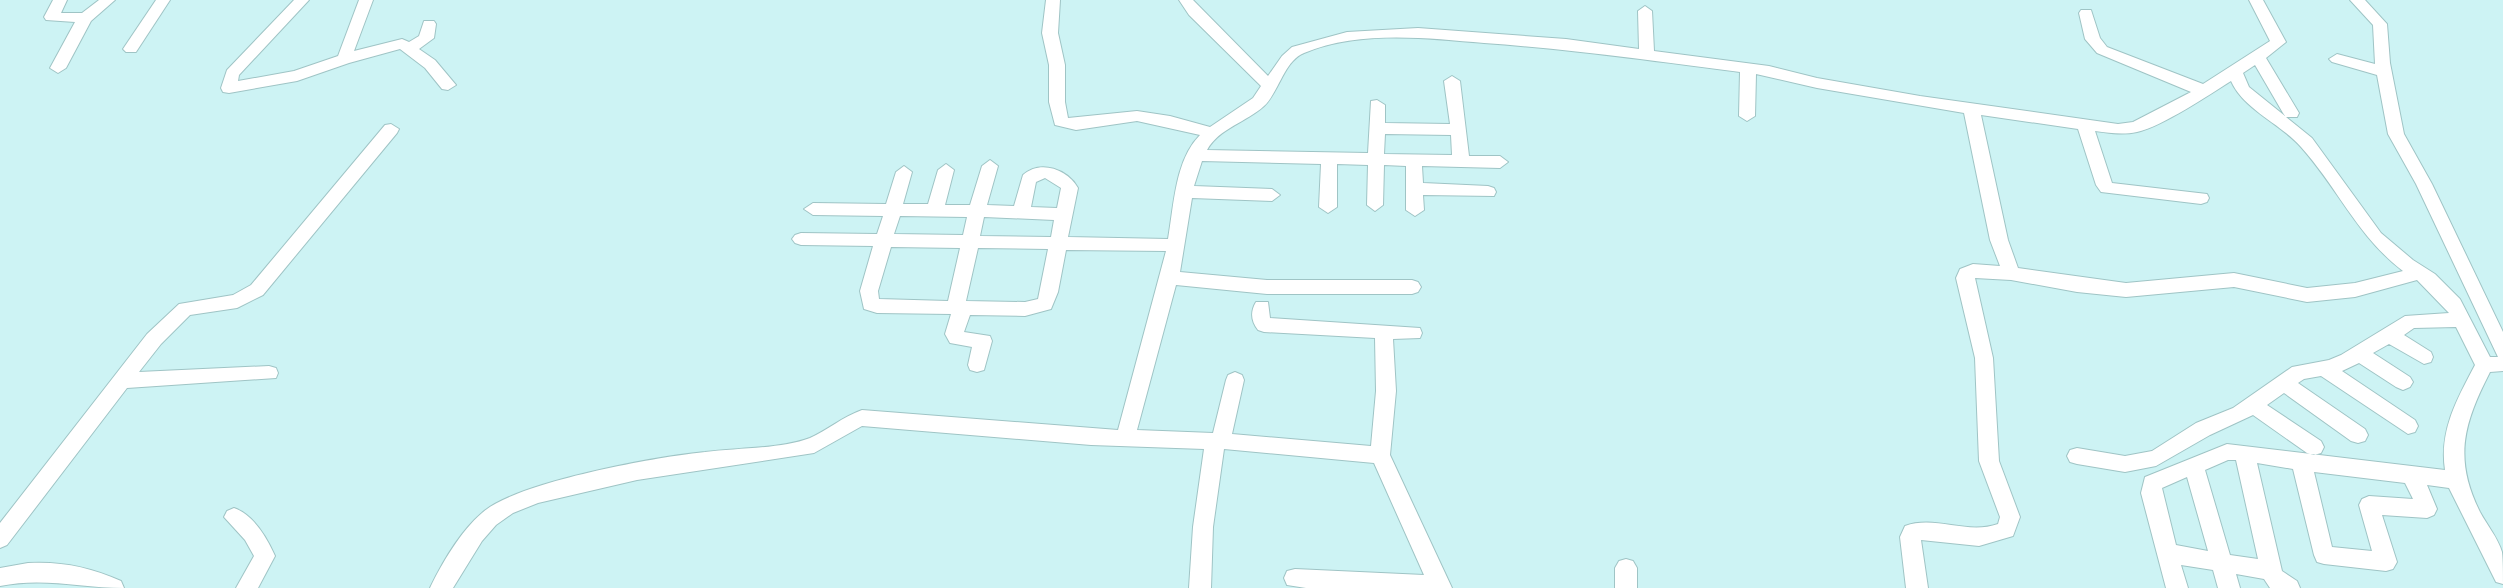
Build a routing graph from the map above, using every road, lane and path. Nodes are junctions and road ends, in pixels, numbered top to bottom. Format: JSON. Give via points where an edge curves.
{"nodes":[{"id":1,"x":60,"y":0,"type":"edge"},
{"id":2,"x":108,"y":0,"type":"edge"},
{"id":3,"x":163,"y":0,"type":"edge"},
{"id":4,"x":302,"y":0,"type":"edge"},
{"id":5,"x":366,"y":0,"type":"edge"},
{"id":6,"x":1053,"y":0,"type":"edge"},
{"id":7,"x":1186,"y":0,"type":"edge"},
{"id":8,"x":2256,"y":0,"type":"edge"},
{"id":9,"x":2357,"y":0,"type":"edge"},
{"id":10,"x":1645,"y":11,"type":"dead end"},
{"id":11,"x":2086,"y":13,"type":"dead end"},
{"id":12,"x":85,"y":18,"type":"junction"},
{"id":13,"x":429,"y":24,"type":"dead end"},
{"id":14,"x":410,"y":48,"type":"junction"},
{"id":15,"x":132,"y":49,"type":"dead end"},
{"id":16,"x":1647,"y":56,"type":"junction"},
{"id":17,"x":2258,"y":58,"type":"junction"},
{"id":18,"x":344,"y":59,"type":"junction"},
{"id":19,"x":2337,"y":59,"type":"dead end"},
{"id":20,"x":57,"y":68,"type":"dead end"},
{"id":21,"x":1748,"y":68,"type":"junction"},
{"id":22,"x":2384,"y":72,"type":"junction"},
{"id":23,"x":2235,"y":73,"type":"junction"},
{"id":24,"x":1452,"y":81,"type":"dead end"},
{"id":25,"x":448,"y":85,"type":"dead end"},
{"id":26,"x":1270,"y":86,"type":"junction"},
{"id":27,"x":2202,"y":90,"type":"junction"},
{"id":28,"x":1377,"y":105,"type":"dead end"},
{"id":29,"x":1971,"y":107,"type":"junction"},
{"id":30,"x":2290,"y":113,"type":"dead end"},
{"id":31,"x":1124,"y":116,"type":"junction"},
{"id":32,"x":1747,"y":116,"type":"dead end"},
{"id":33,"x":2085,"y":124,"type":"junction"},
{"id":34,"x":1377,"y":128,"type":"junction"},
{"id":35,"x":391,"y":129,"type":"dead end"},
{"id":36,"x":1459,"y":130,"type":"junction"},
{"id":37,"x":1051,"y":132,"type":"dead end"},
{"id":38,"x":1212,"y":132,"type":"junction"},
{"id":39,"x":1197,"y":155,"type":"junction"},
{"id":40,"x":1329,"y":157,"type":"junction"},
{"id":41,"x":1376,"y":158,"type":"junction"},
{"id":42,"x":1414,"y":159,"type":"junction"},
{"id":43,"x":1461,"y":161,"type":"junction"},
{"id":44,"x":1500,"y":162,"type":"dead end"},
{"id":45,"x":990,"y":166,"type":"dead end"},
{"id":46,"x":946,"y":170,"type":"dead end"},
{"id":47,"x":904,"y":172,"type":"dead end"},
{"id":48,"x":1415,"y":189,"type":"junction"},
{"id":49,"x":1185,"y":192,"type":"junction"},
{"id":50,"x":1488,"y":192,"type":"dead end"},
{"id":51,"x":1272,"y":195,"type":"dead end"},
{"id":52,"x":2201,"y":198,"type":"dead end"},
{"id":53,"x":1375,"y":205,"type":"dead end"},
{"id":54,"x":1328,"y":207,"type":"dead end"},
{"id":55,"x":813,"y":209,"type":"dead end"},
{"id":56,"x":891,"y":210,"type":"junction"},
{"id":57,"x":1415,"y":210,"type":"dead end"},
{"id":58,"x":935,"y":211,"type":"junction"},
{"id":59,"x":977,"y":212,"type":"junction"},
{"id":60,"x":1021,"y":213,"type":"junction"},
{"id":61,"x":1064,"y":214,"type":"junction"},
{"id":62,"x":801,"y":239,"type":"dead end"},
{"id":63,"x":883,"y":242,"type":"junction"},
{"id":64,"x":971,"y":242,"type":"junction"},
{"id":65,"x":1058,"y":243,"type":"junction"},
{"id":66,"x":1176,"y":245,"type":"junction"},
{"id":67,"x":2011,"y":273,"type":"junction"},
{"id":68,"x":2418,"y":273,"type":"junction"},
{"id":69,"x":1169,"y":278,"type":"junction"},
{"id":70,"x":1412,"y":287,"type":"dead end"},
{"id":71,"x":1262,"y":307,"type":"dead end"},
{"id":72,"x":956,"y":308,"type":"junction"},
{"id":73,"x":2462,"y":320,"type":"junction"},
{"id":74,"x":1384,"y":332,"type":"junction"},
{"id":75,"x":1413,"y":333,"type":"dead end"},
{"id":76,"x":2388,"y":334,"type":"junction"},
{"id":77,"x":2503,"y":351,"type":"edge"},
{"id":78,"x":2358,"y":353,"type":"junction"},
{"id":79,"x":2424,"y":357,"type":"dead end"},
{"id":80,"x":977,"y":365,"type":"dead end"},
{"id":81,"x":2494,"y":365,"type":"edge"},
{"id":82,"x":2322,"y":368,"type":"junction"},
{"id":83,"x":269,"y":373,"type":"dead end"},
{"id":84,"x":1235,"y":380,"type":"dead end"},
{"id":85,"x":121,"y":381,"type":"junction"},
{"id":86,"x":2403,"y":382,"type":"dead end"},
{"id":87,"x":2283,"y":383,"type":"junction"},
{"id":88,"x":2253,"y":405,"type":"junction"},
{"id":89,"x":2408,"y":426,"type":"dead end"},
{"id":90,"x":2358,"y":435,"type":"dead end"},
{"id":91,"x":1126,"y":436,"type":"junction"},
{"id":92,"x":1218,"y":441,"type":"junction"},
{"id":93,"x":2244,"y":452,"type":"junction"},
{"id":94,"x":2308,"y":454,"type":"junction"},
{"id":95,"x":1380,"y":455,"type":"junction"},
{"id":96,"x":2077,"y":456,"type":"dead end"},
{"id":97,"x":2194,"y":466,"type":"junction"},
{"id":98,"x":2412,"y":475,"type":"junction"},
{"id":99,"x":2457,"y":480,"type":"junction"},
{"id":100,"x":234,"y":517,"type":"dead end"},
{"id":101,"x":0,"y":540,"type":"edge"},
{"id":102,"x":2167,"y":553,"type":"junction"},
{"id":103,"x":2222,"y":561,"type":"junction"},
{"id":104,"x":2271,"y":571,"type":"junction"},
{"id":105,"x":2503,"y":575,"type":"edge"},
{"id":106,"x":0,"y":577,"type":"edge"},
{"id":107,"x":1295,"y":578,"type":"dead end"},
{"id":108,"x":1356,"y":584,"type":"edge"},
{"id":109,"x":1440,"y":586,"type":"edge"},
{"id":110,"x":113,"y":588,"type":"edge"},
{"id":111,"x":248,"y":588,"type":"edge"},
{"id":112,"x":441,"y":588,"type":"edge"},
{"id":113,"x":1200,"y":588,"type":"edge"},
{"id":114,"x":1917,"y":588,"type":"edge"},
{"id":115,"x":2177,"y":588,"type":"edge"},
{"id":116,"x":2229,"y":588,"type":"edge"},
{"id":117,"x":2288,"y":588,"type":"edge"}],
"edges":[{"from":1,"to":12,"type":"street","via":[[51,17]]},
{"from":2,"to":12,"type":"street"},
{"from":3,"to":15,"type":"street"},
{"from":4,"to":18,"type":"street","via":[[232,74],[229,88],[297,76]]},
{"from":5,"to":18,"type":"street"},
{"from":6,"to":31,"type":"street","via":[[1050,33],[1062,121],[1072,124]]},
{"from":7,"to":26,"type":"street"},
{"from":8,"to":17,"type":"street","via":[[2278,42]]},
{"from":9,"to":22,"type":"street","via":[[2380,24]]},
{"from":10,"to":16,"type":"street"},
{"from":11,"to":27,"type":"street","via":[[2093,39],[2102,50]]},
{"from":12,"to":20,"type":"street"},
{"from":13,"to":14,"type":"street","via":[[426,38]]},
{"from":14,"to":18,"type":"street","via":[[402,44]]},
{"from":14,"to":25,"type":"street"},
{"from":16,"to":21,"type":"street"},
{"from":16,"to":26,"type":"street","via":[[1484,37],[1418,33],[1347,37],[1297,50]]},
{"from":17,"to":23,"type":"street"},
{"from":17,"to":30,"type":"street"},
{"from":19,"to":22,"type":"street"},
{"from":21,"to":29,"type":"street"},
{"from":21,"to":32,"type":"street"},
{"from":22,"to":77,"type":"street","via":[[2396,134],[2424,184]]},
{"from":23,"to":27,"type":"street"},
{"from":23,"to":68,"type":"street","via":[[2243,90],[2306,142],[2375,237]]},
{"from":24,"to":36,"type":"street"},
{"from":26,"to":38,"type":"street","via":[[1259,102]]},
{"from":27,"to":33,"type":"street","via":[[2136,127],[2118,129]]},
{"from":28,"to":34,"type":"street"},
{"from":29,"to":33,"type":"street"},
{"from":29,"to":67,"type":"street","via":[[1999,240]]},
{"from":31,"to":37,"type":"street","via":[[1091,129]]},
{"from":31,"to":38,"type":"street","via":[[1150,117]]},
{"from":33,"to":52,"type":"street","via":[[2107,188]]},
{"from":34,"to":36,"type":"street"},
{"from":34,"to":41,"type":"street"},
{"from":35,"to":85,"type":"street","via":[[257,290],[237,301],[185,309],[154,339]]},
{"from":36,"to":43,"type":"street"},
{"from":38,"to":39,"type":"street"},
{"from":39,"to":40,"type":"street"},
{"from":39,"to":49,"type":"street","via":[[1187,176]]},
{"from":40,"to":41,"type":"street"},
{"from":40,"to":54,"type":"street"},
{"from":41,"to":42,"type":"street"},
{"from":41,"to":53,"type":"street"},
{"from":42,"to":43,"type":"street"},
{"from":42,"to":48,"type":"street"},
{"from":43,"to":44,"type":"street"},
{"from":45,"to":59,"type":"street"},
{"from":46,"to":58,"type":"street"},
{"from":47,"to":56,"type":"street"},
{"from":48,"to":50,"type":"street"},
{"from":48,"to":57,"type":"street"},
{"from":49,"to":51,"type":"street"},
{"from":49,"to":66,"type":"street"},
{"from":55,"to":56,"type":"street"},
{"from":56,"to":58,"type":"street"},
{"from":56,"to":63,"type":"street"},
{"from":58,"to":59,"type":"street"},
{"from":59,"to":60,"type":"street"},
{"from":59,"to":64,"type":"street"},
{"from":60,"to":61,"type":"street"},
{"from":60,"to":61,"type":"street","via":[[1029,180],[1035,174],[1046,173],[1059,176],[1070,188]]},
{"from":61,"to":65,"type":"street"},
{"from":62,"to":63,"type":"street"},
{"from":63,"to":64,"type":"street"},
{"from":63,"to":72,"type":"street","via":[[869,291],[870,304]]},
{"from":64,"to":65,"type":"street"},
{"from":64,"to":72,"type":"street"},
{"from":65,"to":66,"type":"street"},
{"from":65,"to":72,"type":"street","via":[[1045,304],[1025,309]]},
{"from":66,"to":69,"type":"street"},
{"from":67,"to":68,"type":"street","via":[[2070,284],[2143,290],[2206,280],[2236,280],[2305,294],[2376,286]]},
{"from":67,"to":114,"type":"street","via":[[1973,271],[1965,278],[1984,358],[1989,461],[2010,517],[2006,530],[1993,536],[1912,532]]},
{"from":68,"to":73,"type":"street","via":[[2441,290]]},
{"from":69,"to":70,"type":"street","via":[[1267,287]]},
{"from":69,"to":91,"type":"street"},
{"from":71,"to":74,"type":"street","via":[[1264,325]]},
{"from":72,"to":80,"type":"street","via":[[961,314],[954,338],[983,341]]},
{"from":73,"to":76,"type":"street","via":[[2411,321]]},
{"from":73,"to":81,"type":"street"},
{"from":74,"to":75,"type":"street"},
{"from":74,"to":95,"type":"street","via":[[1386,391]]},
{"from":76,"to":78,"type":"street"},
{"from":76,"to":79,"type":"street"},
{"from":78,"to":82,"type":"street"},
{"from":78,"to":86,"type":"street"},
{"from":81,"to":99,"type":"street","via":[[2458,428],[2452,454]]},
{"from":82,"to":87,"type":"street","via":[[2300,372]]},
{"from":82,"to":89,"type":"street"},
{"from":83,"to":85,"type":"street"},
{"from":84,"to":92,"type":"street"},
{"from":85,"to":101,"type":"street"},
{"from":87,"to":88,"type":"street"},
{"from":87,"to":90,"type":"street"},
{"from":88,"to":94,"type":"street"},
{"from":88,"to":96,"type":"street","via":[[2203,429],[2157,458],[2125,464]]},
{"from":91,"to":92,"type":"street"},
{"from":91,"to":112,"type":"street","via":[[1091,437],[856,419],[814,445],[637,472],[536,495],[506,507],[475,535]]},
{"from":92,"to":95,"type":"street"},
{"from":92,"to":113,"type":"street","via":[[1203,527]]},
{"from":93,"to":94,"type":"street"},
{"from":93,"to":97,"type":"street","via":[[2227,452]]},
{"from":93,"to":104,"type":"street"},
{"from":94,"to":98,"type":"street"},
{"from":94,"to":98,"type":"street","via":[[2324,555],[2386,562],[2370,505],[2427,508]]},
{"from":95,"to":109,"type":"street"},
{"from":97,"to":102,"type":"street","via":[[2152,483],[2151,493]]},
{"from":97,"to":103,"type":"street"},
{"from":98,"to":99,"type":"street"},
{"from":99,"to":105,"type":"street"},
{"from":100,"to":111,"type":"street","via":[[252,534],[265,556]]},
{"from":102,"to":103,"type":"street"},
{"from":102,"to":115,"type":"street"},
{"from":103,"to":104,"type":"street"},
{"from":103,"to":116,"type":"street"},
{"from":104,"to":117,"type":"street","via":[[2275,580]]},
{"from":106,"to":110,"type":"street","via":[[57,572],[96,578]]},
{"from":107,"to":108,"type":"street"},
{"from":108,"to":109,"type":"street"}]}
